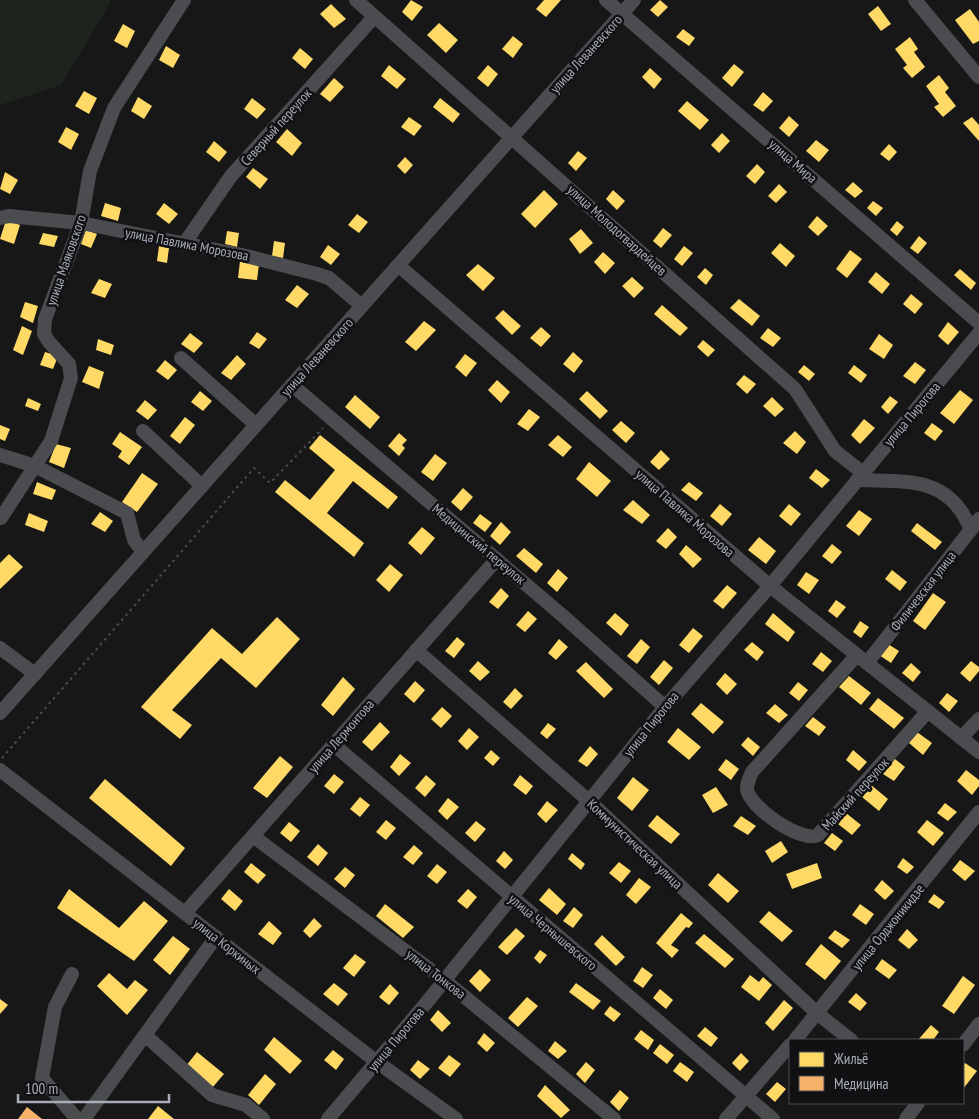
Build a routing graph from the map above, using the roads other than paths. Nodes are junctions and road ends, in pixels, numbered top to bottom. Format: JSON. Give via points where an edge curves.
{"nodes":[{"id":1,"x":184,"y":0,"type":"edge"},
{"id":2,"x":356,"y":0,"type":"edge"},
{"id":3,"x":606,"y":0,"type":"edge"},
{"id":4,"x":634,"y":0,"type":"edge"},
{"id":5,"x":915,"y":0,"type":"edge"},
{"id":6,"x":622,"y":14,"type":"junction"},
{"id":7,"x":374,"y":17,"type":"junction"},
{"id":8,"x":979,"y":77,"type":"edge"},
{"id":9,"x":512,"y":137,"type":"junction"},
{"id":10,"x":0,"y":218,"type":"edge"},
{"id":11,"x":81,"y":223,"type":"junction"},
{"id":12,"x":184,"y":244,"type":"junction"},
{"id":13,"x":398,"y":265,"type":"junction"},
{"id":14,"x":362,"y":306,"type":"junction"},
{"id":15,"x":979,"y":322,"type":"edge"},
{"id":16,"x":979,"y":333,"type":"edge"},
{"id":17,"x":181,"y":358,"type":"dead end"},
{"id":18,"x":292,"y":385,"type":"junction"},
{"id":19,"x":256,"y":425,"type":"junction"},
{"id":20,"x":143,"y":431,"type":"dead end"},
{"id":21,"x":0,"y":455,"type":"edge"},
{"id":22,"x":35,"y":466,"type":"junction"},
{"id":23,"x":860,"y":477,"type":"junction"},
{"id":24,"x":202,"y":486,"type":"junction"},
{"id":25,"x":1,"y":518,"type":"edge"},
{"id":26,"x":975,"y":524,"type":"edge"},
{"id":27,"x":143,"y":552,"type":"junction"},
{"id":28,"x":496,"y":559,"type":"junction"},
{"id":29,"x":770,"y":586,"type":"junction"},
{"id":30,"x":0,"y":648,"type":"edge"},
{"id":31,"x":416,"y":650,"type":"junction"},
{"id":32,"x":862,"y":659,"type":"junction"},
{"id":33,"x":35,"y":674,"type":"junction"},
{"id":34,"x":665,"y":707,"type":"junction"},
{"id":35,"x":928,"y":712,"type":"junction"},
{"id":36,"x":0,"y":713,"type":"edge"},
{"id":37,"x":979,"y":719,"type":"edge"},
{"id":38,"x":962,"y":738,"type":"junction"},
{"id":39,"x":333,"y":744,"type":"junction"},
{"id":40,"x":979,"y":752,"type":"edge"},
{"id":41,"x":0,"y":770,"type":"edge"},
{"id":42,"x":589,"y":801,"type":"junction"},
{"id":43,"x":979,"y":812,"type":"edge"},
{"id":44,"x":253,"y":836,"type":"junction"},
{"id":45,"x":511,"y":897,"type":"junction"},
{"id":46,"x":185,"y":913,"type":"junction"},
{"id":47,"x":216,"y":937,"type":"junction"},
{"id":48,"x":72,"y":974,"type":"dead end"},
{"id":49,"x":444,"y":980,"type":"junction"},
{"id":50,"x":818,"y":1014,"type":"junction"},
{"id":51,"x":979,"y":1024,"type":"edge"},
{"id":52,"x":145,"y":1035,"type":"junction"},
{"id":53,"x":796,"y":1039,"type":"edge"},
{"id":54,"x":851,"y":1039,"type":"edge"},
{"id":55,"x":964,"y":1044,"type":"edge"},
{"id":56,"x":789,"y":1046,"type":"edge"},
{"id":57,"x":377,"y":1062,"type":"junction"},
{"id":58,"x":746,"y":1096,"type":"junction"},
{"id":59,"x":917,"y":1104,"type":"edge"},
{"id":60,"x":77,"y":1119,"type":"edge"},
{"id":61,"x":84,"y":1119,"type":"edge"},
{"id":62,"x":263,"y":1119,"type":"edge"},
{"id":63,"x":328,"y":1119,"type":"edge"},
{"id":64,"x":456,"y":1119,"type":"edge"},
{"id":65,"x":614,"y":1119,"type":"edge"},
{"id":66,"x":726,"y":1119,"type":"edge"},
{"id":67,"x":773,"y":1119,"type":"edge"},
{"id":68,"x":906,"y":1119,"type":"edge"}],
"edges":[{"from":1,"to":11,"type":"street","name":"улица Маяковского","via":[[114,108],[90,172]]},
{"from":2,"to":7,"type":"street","name":"улица Молодогвардейцев"},
{"from":3,"to":6,"type":"street","name":"улица Мира"},
{"from":4,"to":6,"type":"street","name":"улица Леваневского"},
{"from":5,"to":8,"type":"street"},
{"from":6,"to":9,"type":"street","name":"улица Леваневского"},
{"from":6,"to":15,"type":"street","name":"улица Мира"},
{"from":7,"to":9,"type":"street","name":"улица Молодогвардейцев"},
{"from":7,"to":12,"type":"street","name":"Северный переулок","via":[[231,176]]},
{"from":9,"to":13,"type":"street","name":"улица Леваневского"},
{"from":9,"to":23,"type":"street","name":"улица Молодогвардейцев","via":[[796,389],[834,451]]},
{"from":10,"to":11,"type":"street","name":"улица Павлика Морозова","via":[[9,216]]},
{"from":11,"to":12,"type":"street","name":"улица Павлика Морозова"},
{"from":11,"to":22,"type":"street","name":"улица Маяковского","via":[[45,319],[44,334],[69,364],[71,378],[51,441]]},
{"from":12,"to":14,"type":"street","name":"улица Павлика Морозова","via":[[329,278]]},
{"from":13,"to":14,"type":"street","name":"улица Леваневского"},
{"from":13,"to":29,"type":"street","name":"улица Павлика Морозова"},
{"from":14,"to":18,"type":"street","name":"улица Леваневского"},
{"from":16,"to":23,"type":"street","name":"улица Пирогова"},
{"from":17,"to":19,"type":"street"},
{"from":18,"to":19,"type":"street","name":"улица Леваневского"},
{"from":18,"to":28,"type":"street","name":"Медицинский переулок"},
{"from":19,"to":24,"type":"street","name":"улица Леваневского"},
{"from":20,"to":24,"type":"street"},
{"from":21,"to":22,"type":"street"},
{"from":22,"to":25,"type":"street","name":"улица Маяковского"},
{"from":22,"to":27,"type":"street","via":[[127,512],[134,540]]},
{"from":23,"to":26,"type":"street","via":[[944,492]]},
{"from":23,"to":29,"type":"street","name":"улица Пирогова"},
{"from":24,"to":27,"type":"street","name":"улица Леваневского"},
{"from":26,"to":32,"type":"street","name":"Филичевская улица"},
{"from":27,"to":33,"type":"street","name":"улица Леваневского"},
{"from":28,"to":31,"type":"street","name":"улица Лермонтова"},
{"from":28,"to":34,"type":"street","name":"Медицинский переулок"},
{"from":29,"to":32,"type":"street","name":"улица Павлика Морозова"},
{"from":29,"to":34,"type":"street","name":"улица Пирогова"},
{"from":30,"to":33,"type":"street"},
{"from":31,"to":39,"type":"street","name":"улица Лермонтова"},
{"from":31,"to":42,"type":"street","name":"Коммунистическая улица"},
{"from":32,"to":35,"type":"street","name":"улица Павлика Морозова"},
{"from":32,"to":35,"type":"street","name":"Майский переулок","via":[[752,772],[747,788],[751,798],[773,820],[806,837],[818,835]]},
{"from":33,"to":36,"type":"street","name":"улица Леваневского"},
{"from":34,"to":42,"type":"street","name":"улица Пирогова"},
{"from":35,"to":38,"type":"street","name":"улица Павлика Морозова"},
{"from":37,"to":38,"type":"street"},
{"from":38,"to":40,"type":"street","name":"улица Павлика Морозова"},
{"from":39,"to":44,"type":"street","name":"улица Лермонтова"},
{"from":39,"to":45,"type":"street","name":"улица Чернышевского"},
{"from":41,"to":46,"type":"street","name":"улица Коркиных"},
{"from":42,"to":45,"type":"street","name":"улица Пирогова"},
{"from":42,"to":50,"type":"street","name":"Коммунистическая улица"},
{"from":43,"to":50,"type":"street","name":"улица Орджоникидзе"},
{"from":44,"to":46,"type":"street","name":"улица Лермонтова"},
{"from":44,"to":49,"type":"street","name":"улица Тонкова"},
{"from":45,"to":49,"type":"street","name":"улица Пирогова"},
{"from":45,"to":58,"type":"street","name":"улица Чернышевского"},
{"from":46,"to":47,"type":"street","name":"улица Коркиных"},
{"from":47,"to":52,"type":"street"},
{"from":47,"to":57,"type":"street","name":"улица Коркиных"},
{"from":48,"to":60,"type":"street","via":[[55,1007],[42,1078]]},
{"from":49,"to":57,"type":"street","name":"улица Пирогова"},
{"from":49,"to":65,"type":"street","name":"улица Тонкова"},
{"from":50,"to":53,"type":"street","name":"улица Орджоникидзе"},
{"from":50,"to":54,"type":"street","name":"Коммунистическая улица"},
{"from":51,"to":55,"type":"street"},
{"from":52,"to":61,"type":"street"},
{"from":52,"to":62,"type":"street","via":[[212,1095],[246,1105]]},
{"from":56,"to":58,"type":"street"},
{"from":57,"to":63,"type":"street","name":"улица Пирогова"},
{"from":57,"to":64,"type":"street","name":"улица Коркиных"},
{"from":58,"to":66,"type":"street"},
{"from":58,"to":67,"type":"street","name":"улица Чернышевского"},
{"from":59,"to":68,"type":"street"}]}
